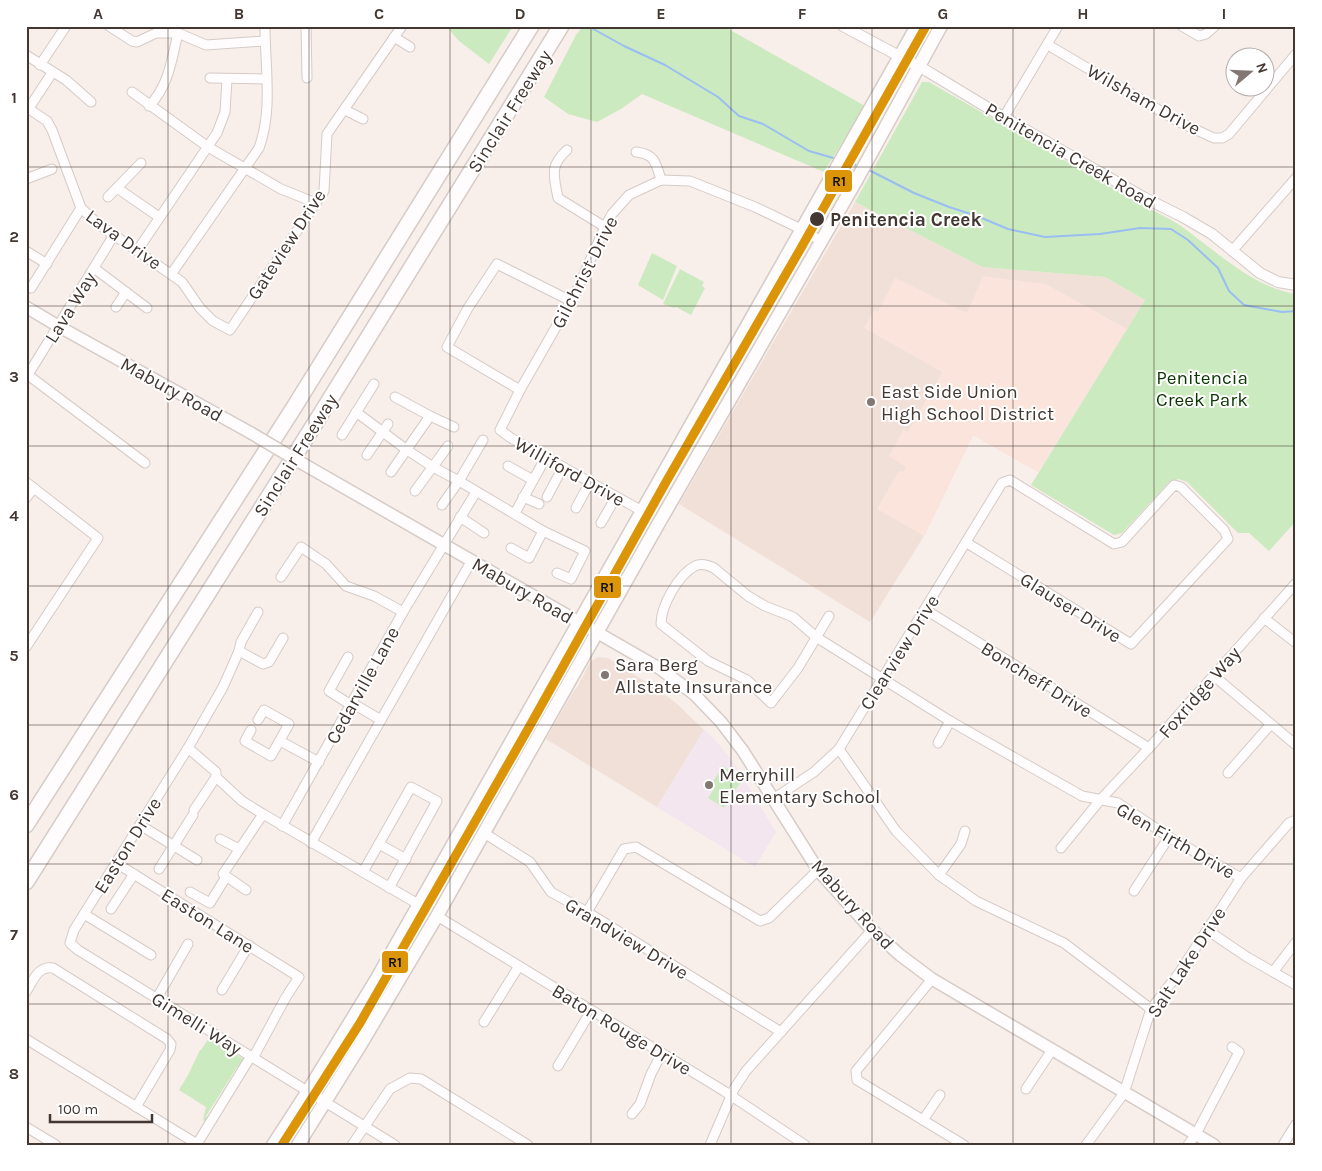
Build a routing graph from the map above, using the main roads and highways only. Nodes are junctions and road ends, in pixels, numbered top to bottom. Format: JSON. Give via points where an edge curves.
{"nodes":[{"id":1,"x":531,"y":26,"type":"edge"},
{"id":2,"x":917,"y":26,"type":"edge"},
{"id":3,"x":941,"y":26,"type":"edge"},
{"id":4,"x":560,"y":28,"type":"edge"},
{"id":5,"x":26,"y":307,"type":"edge"},
{"id":6,"x":578,"y":621,"type":"junction"},
{"id":7,"x":597,"y":633,"type":"junction"},
{"id":8,"x":26,"y":825,"type":"edge"},
{"id":9,"x":26,"y":882,"type":"edge"},
{"id":10,"x":273,"y":1145,"type":"edge"},
{"id":11,"x":298,"y":1145,"type":"edge"},
{"id":12,"x":1214,"y":1145,"type":"edge"}],
"edges":[{"from":1,"to":8,"type":"highway","name":"Sinclair Freeway","via":[[293,409]]},
{"from":2,"to":6,"type":"main road"},
{"from":3,"to":7,"type":"main road"},
{"from":4,"to":9,"type":"highway","name":"Sinclair Freeway"},
{"from":5,"to":6,"type":"main road","name":"Mabury Road","bridge":true},
{"from":6,"to":7,"type":"main road","name":"Mabury Road"},
{"from":6,"to":10,"type":"main road","via":[[376,980]]},
{"from":7,"to":11,"type":"main road","via":[[437,916]]},
{"from":7,"to":12,"type":"main road","name":"Mabury Road","via":[[659,668],[694,694],[743,751],[818,870],[872,930],[900,955],[932,979]]}]}
